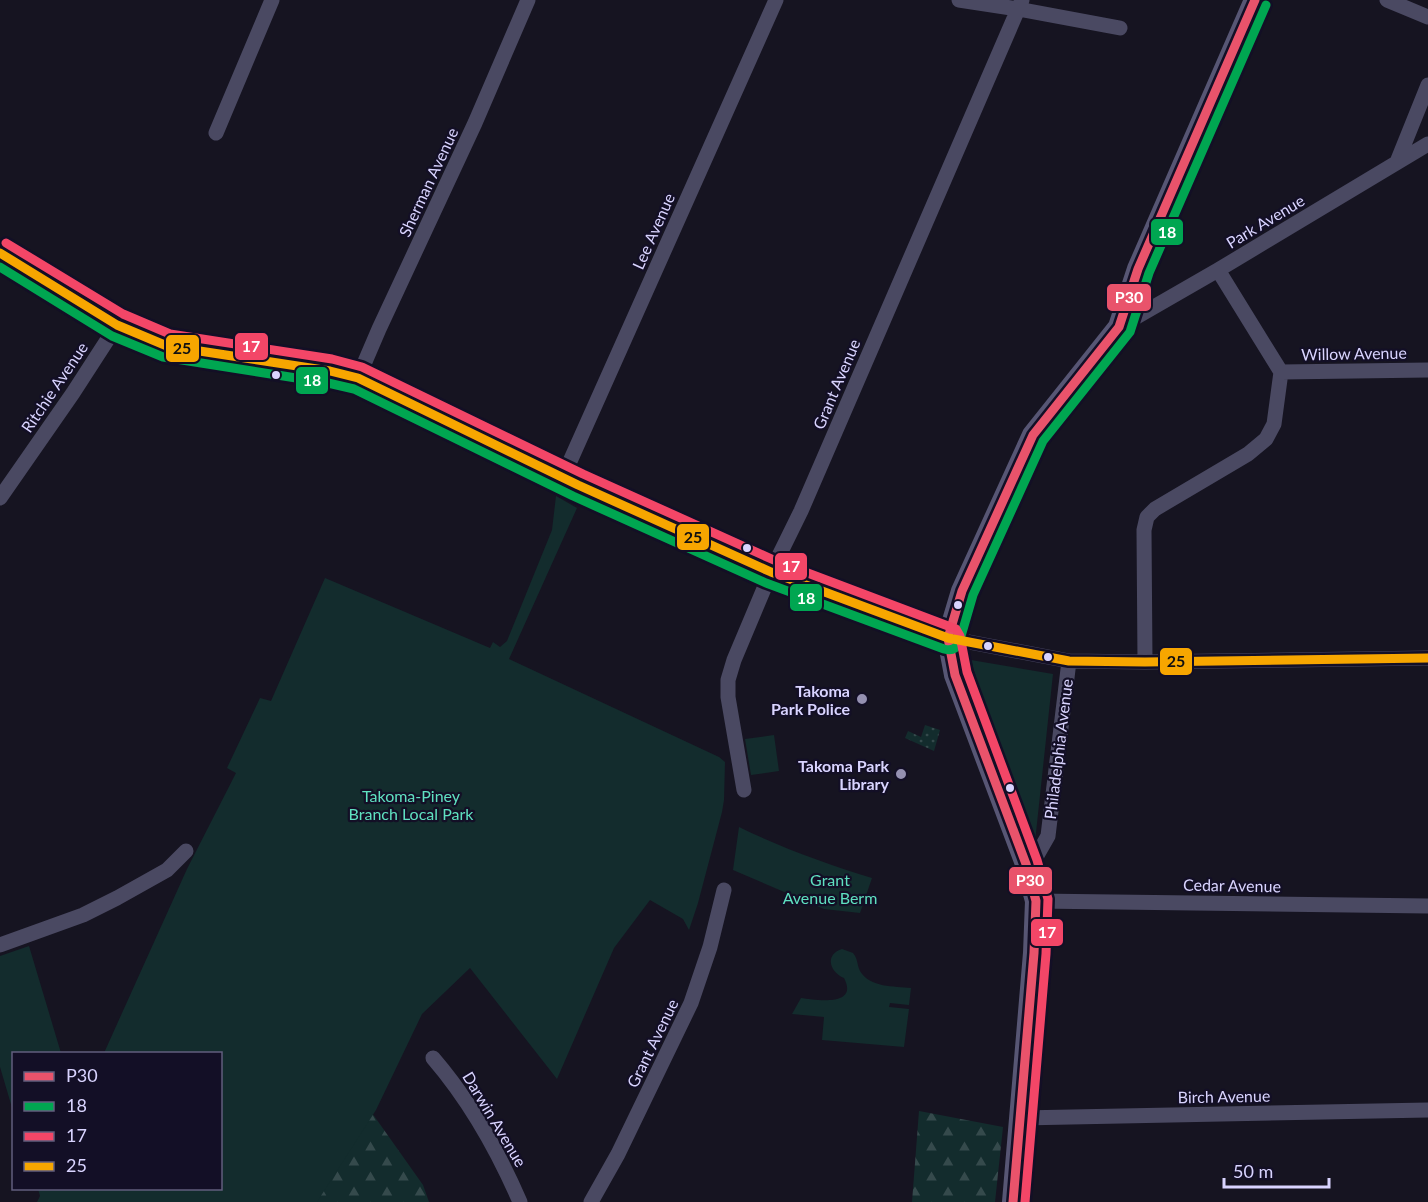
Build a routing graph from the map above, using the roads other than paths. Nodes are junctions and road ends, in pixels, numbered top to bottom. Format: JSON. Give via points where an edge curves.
{"nodes":[{"id":1,"x":272,"y":0,"type":"edge"},
{"id":2,"x":528,"y":0,"type":"edge"},
{"id":3,"x":776,"y":0,"type":"edge"},
{"id":4,"x":959,"y":0,"type":"edge"},
{"id":5,"x":1255,"y":0,"type":"edge"},
{"id":6,"x":1388,"y":0,"type":"edge"},
{"id":7,"x":1020,"y":4,"type":"edge"},
{"id":8,"x":1428,"y":17,"type":"edge"},
{"id":9,"x":1120,"y":28,"type":"dead end"},
{"id":10,"x":1428,"y":85,"type":"edge"},
{"id":11,"x":216,"y":133,"type":"dead end"},
{"id":12,"x":1428,"y":144,"type":"edge"},
{"id":13,"x":1398,"y":162,"type":"junction"},
{"id":14,"x":0,"y":253,"type":"edge"},
{"id":15,"x":1218,"y":270,"type":"junction"},
{"id":16,"x":117,"y":325,"type":"junction"},
{"id":17,"x":1119,"y":327,"type":"junction"},
{"id":18,"x":1428,"y":370,"type":"edge"},
{"id":19,"x":1281,"y":372,"type":"junction"},
{"id":20,"x":358,"y":378,"type":"junction"},
{"id":21,"x":563,"y":477,"type":"junction"},
{"id":22,"x":0,"y":498,"type":"edge"},
{"id":23,"x":771,"y":572,"type":"junction"},
{"id":24,"x":948,"y":638,"type":"junction"},
{"id":25,"x":1428,"y":658,"type":"edge"},
{"id":26,"x":1069,"y":662,"type":"junction"},
{"id":27,"x":1145,"y":662,"type":"junction"},
{"id":28,"x":744,"y":790,"type":"dead end"},
{"id":29,"x":186,"y":851,"type":"dead end"},
{"id":30,"x":1026,"y":864,"type":"junction"},
{"id":31,"x":724,"y":890,"type":"dead end"},
{"id":32,"x":1036,"y":900,"type":"junction"},
{"id":33,"x":1428,"y":906,"type":"edge"},
{"id":34,"x":0,"y":945,"type":"edge"},
{"id":35,"x":434,"y":1058,"type":"dead end"},
{"id":36,"x":1428,"y":1110,"type":"edge"},
{"id":37,"x":1021,"y":1118,"type":"junction"},
{"id":38,"x":520,"y":1202,"type":"edge"},
{"id":39,"x":591,"y":1202,"type":"edge"},
{"id":40,"x":1013,"y":1202,"type":"edge"}],
"edges":[{"from":1,"to":11,"type":"street"},
{"from":2,"to":20,"type":"street","name":"Sherman Avenue"},
{"from":3,"to":21,"type":"street","name":"Lee Avenue"},
{"from":4,"to":7,"type":"street"},
{"from":5,"to":17,"type":"main road","via":[[1138,269]]},
{"from":6,"to":8,"type":"street"},
{"from":7,"to":9,"type":"street"},
{"from":7,"to":23,"type":"street","name":"Grant Avenue"},
{"from":10,"to":13,"type":"street"},
{"from":12,"to":13,"type":"street","name":"Park Avenue"},
{"from":13,"to":15,"type":"street","name":"Park Avenue"},
{"from":14,"to":16,"type":"street"},
{"from":15,"to":17,"type":"street","name":"Park Avenue"},
{"from":15,"to":19,"type":"street"},
{"from":16,"to":20,"type":"street","via":[[167,346]]},
{"from":16,"to":22,"type":"street","name":"Ritchie Avenue"},
{"from":17,"to":24,"type":"main road","via":[[1033,435],[962,591]]},
{"from":18,"to":19,"type":"street","name":"Willow Avenue"},
{"from":19,"to":27,"type":"street","via":[[1274,424],[1266,439],[1147,517]]},
{"from":20,"to":21,"type":"street"},
{"from":21,"to":23,"type":"street"},
{"from":23,"to":24,"type":"street"},
{"from":23,"to":28,"type":"street","name":"Grant Avenue","via":[[728,680]]},
{"from":24,"to":26,"type":"street"},
{"from":24,"to":30,"type":"main road","via":[[955,675]]},
{"from":25,"to":27,"type":"street"},
{"from":26,"to":27,"type":"street"},
{"from":26,"to":30,"type":"street","name":"Philadelphia Avenue","via":[[1048,836],[1036,857]]},
{"from":29,"to":34,"type":"street","via":[[167,870],[84,915]]},
{"from":30,"to":32,"type":"main road"},
{"from":31,"to":39,"type":"street","name":"Grant Avenue","via":[[691,1003]]},
{"from":32,"to":33,"type":"street","name":"Cedar Avenue"},
{"from":32,"to":37,"type":"main road"},
{"from":35,"to":38,"type":"street","name":"Darwin Avenue","via":[[481,1125]]},
{"from":36,"to":37,"type":"street","name":"Birch Avenue"},
{"from":37,"to":40,"type":"main road"}]}
